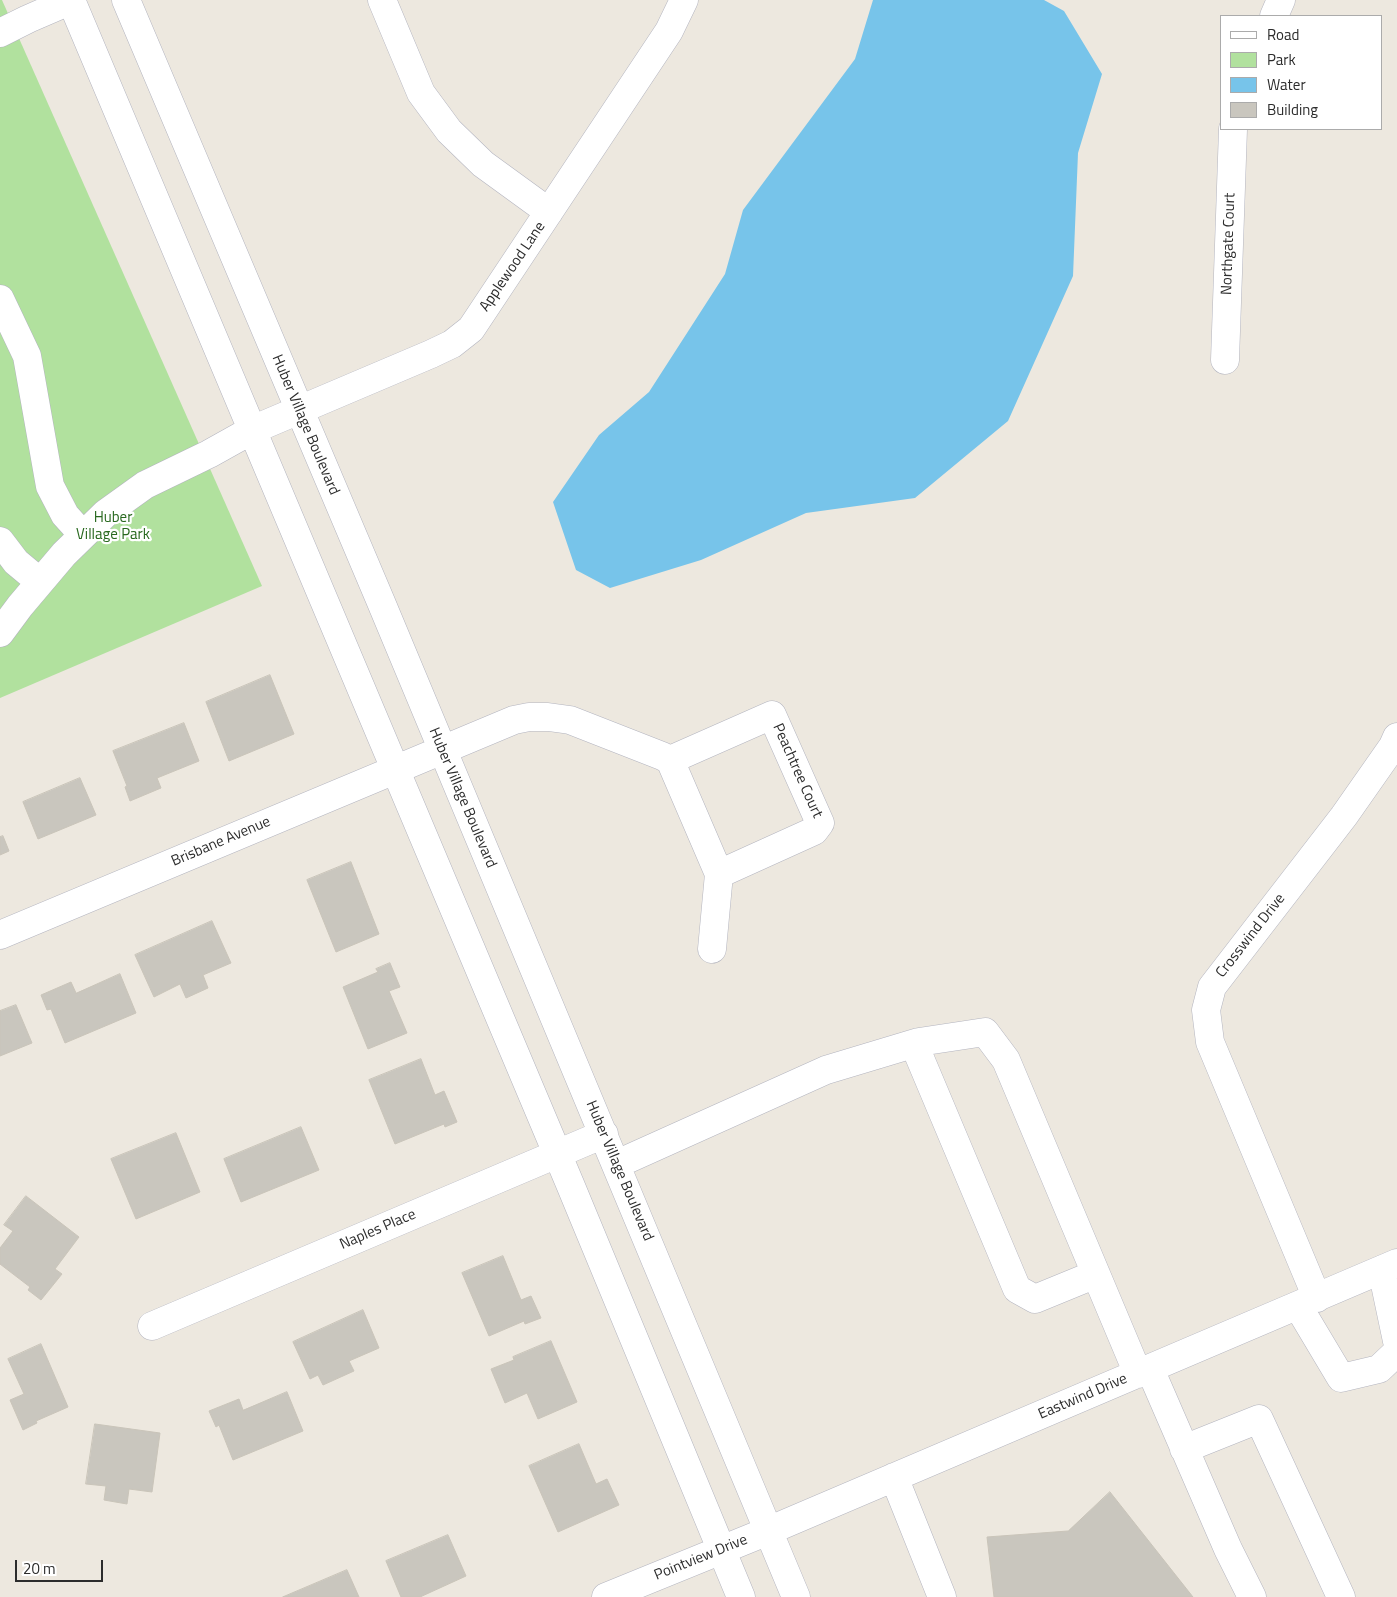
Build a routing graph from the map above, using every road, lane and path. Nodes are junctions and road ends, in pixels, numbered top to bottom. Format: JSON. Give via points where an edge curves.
{"nodes":[{"id":1,"x":71,"y":0,"type":"edge"},
{"id":2,"x":126,"y":0,"type":"edge"},
{"id":3,"x":382,"y":0,"type":"edge"},
{"id":4,"x":684,"y":0,"type":"edge"},
{"id":5,"x":1281,"y":0,"type":"edge"},
{"id":6,"x":1274,"y":15,"type":"edge"},
{"id":7,"x":0,"y":33,"type":"edge"},
{"id":8,"x":1233,"y":130,"type":"edge"},
{"id":9,"x":549,"y":212,"type":"junction"},
{"id":10,"x":0,"y":299,"type":"edge"},
{"id":11,"x":1226,"y":360,"type":"dead end"},
{"id":12,"x":299,"y":410,"type":"junction"},
{"id":13,"x":252,"y":430,"type":"junction"},
{"id":14,"x":83,"y":535,"type":"junction"},
{"id":15,"x":0,"y":542,"type":"edge"},
{"id":16,"x":40,"y":582,"type":"junction"},
{"id":17,"x":0,"y":633,"type":"edge"},
{"id":18,"x":1397,"y":737,"type":"edge"},
{"id":19,"x":442,"y":749,"type":"junction"},
{"id":20,"x":670,"y":760,"type":"junction"},
{"id":21,"x":395,"y":769,"type":"junction"},
{"id":22,"x":719,"y":874,"type":"junction"},
{"id":23,"x":0,"y":935,"type":"edge"},
{"id":24,"x":712,"y":949,"type":"dead end"},
{"id":25,"x":914,"y":1044,"type":"junction"},
{"id":26,"x":604,"y":1134,"type":"junction"},
{"id":27,"x":557,"y":1153,"type":"junction"},
{"id":28,"x":617,"y":1164,"type":"junction"},
{"id":29,"x":1390,"y":1266,"type":"edge"},
{"id":30,"x":1096,"y":1274,"type":"junction"},
{"id":31,"x":1308,"y":1302,"type":"junction"},
{"id":32,"x":152,"y":1326,"type":"dead end"},
{"id":33,"x":1397,"y":1341,"type":"edge"},
{"id":34,"x":1397,"y":1352,"type":"edge"},
{"id":35,"x":1144,"y":1371,"type":"junction"},
{"id":36,"x":1184,"y":1449,"type":"junction"},
{"id":37,"x":894,"y":1477,"type":"junction"},
{"id":38,"x":768,"y":1530,"type":"junction"},
{"id":39,"x":721,"y":1550,"type":"junction"},
{"id":40,"x":606,"y":1597,"type":"edge"},
{"id":41,"x":741,"y":1597,"type":"edge"},
{"id":42,"x":796,"y":1597,"type":"edge"},
{"id":43,"x":942,"y":1597,"type":"edge"},
{"id":44,"x":1252,"y":1597,"type":"edge"},
{"id":45,"x":1341,"y":1597,"type":"edge"}],
"edges":[{"from":1,"to":7,"type":"street"},
{"from":1,"to":13,"type":"street"},
{"from":2,"to":12,"type":"street","name":"Huber Village Boulevard"},
{"from":3,"to":9,"type":"street","via":[[421,93],[449,131],[483,164]]},
{"from":4,"to":9,"type":"street","name":"Applewood Lane","via":[[669,30]]},
{"from":5,"to":6,"type":"street"},
{"from":8,"to":11,"type":"street","name":"Northgate Court"},
{"from":9,"to":12,"type":"street","name":"Applewood Lane","via":[[471,329],[452,344],[431,354]]},
{"from":10,"to":14,"type":"street","via":[[26,356],[50,486],[65,516]]},
{"from":12,"to":13,"type":"street","name":"Applewood Lane"},
{"from":12,"to":19,"type":"street","name":"Huber Village Boulevard"},
{"from":13,"to":14,"type":"street","name":"Applewood Lane","via":[[145,485],[106,513]]},
{"from":13,"to":21,"type":"street"},
{"from":14,"to":16,"type":"street","name":"Applewood Lane"},
{"from":15,"to":16,"type":"street","via":[[16,562]]},
{"from":16,"to":17,"type":"street","name":"Applewood Lane"},
{"from":18,"to":31,"type":"street","name":"Crosswind Drive","via":[[1344,816],[1212,987],[1206,1010],[1210,1042]]},
{"from":19,"to":20,"type":"street","via":[[514,720],[548,717],[570,720]]},
{"from":19,"to":21,"type":"street","name":"Brisbane Avenue"},
{"from":19,"to":26,"type":"street","name":"Huber Village Boulevard"},
{"from":20,"to":22,"type":"street"},
{"from":20,"to":22,"type":"street","name":"Peachtree Court","via":[[772,715],[820,823],[814,831]]},
{"from":21,"to":23,"type":"street","name":"Brisbane Avenue"},
{"from":21,"to":27,"type":"street"},
{"from":22,"to":24,"type":"street"},
{"from":25,"to":28,"type":"street","via":[[826,1070]]},
{"from":25,"to":30,"type":"street","via":[[984,1032],[1006,1060]]},
{"from":25,"to":30,"type":"street","via":[[1017,1289],[1035,1299]]},
{"from":26,"to":27,"type":"street","name":"Naples Place"},
{"from":26,"to":28,"type":"street","name":"Huber Village Boulevard"},
{"from":27,"to":32,"type":"street","name":"Naples Place"},
{"from":27,"to":39,"type":"street"},
{"from":28,"to":38,"type":"street","name":"Huber Village Boulevard"},
{"from":29,"to":31,"type":"street","name":"Eastwind Drive"},
{"from":29,"to":33,"type":"street"},
{"from":30,"to":35,"type":"street"},
{"from":31,"to":34,"type":"street","name":"Crosswind Drive","via":[[1341,1378],[1379,1369]]},
{"from":31,"to":35,"type":"street","name":"Eastwind Drive"},
{"from":35,"to":36,"type":"street"},
{"from":35,"to":37,"type":"street","name":"Eastwind Drive"},
{"from":36,"to":44,"type":"street"},
{"from":36,"to":45,"type":"street","via":[[1259,1419]]},
{"from":37,"to":38,"type":"street","name":"Eastwind Drive"},
{"from":37,"to":43,"type":"street"},
{"from":38,"to":39,"type":"street","name":"Pointview Drive"},
{"from":38,"to":42,"type":"street","name":"Huber Village Boulevard"},
{"from":39,"to":40,"type":"street","name":"Pointview Drive"},
{"from":39,"to":41,"type":"street"}]}
